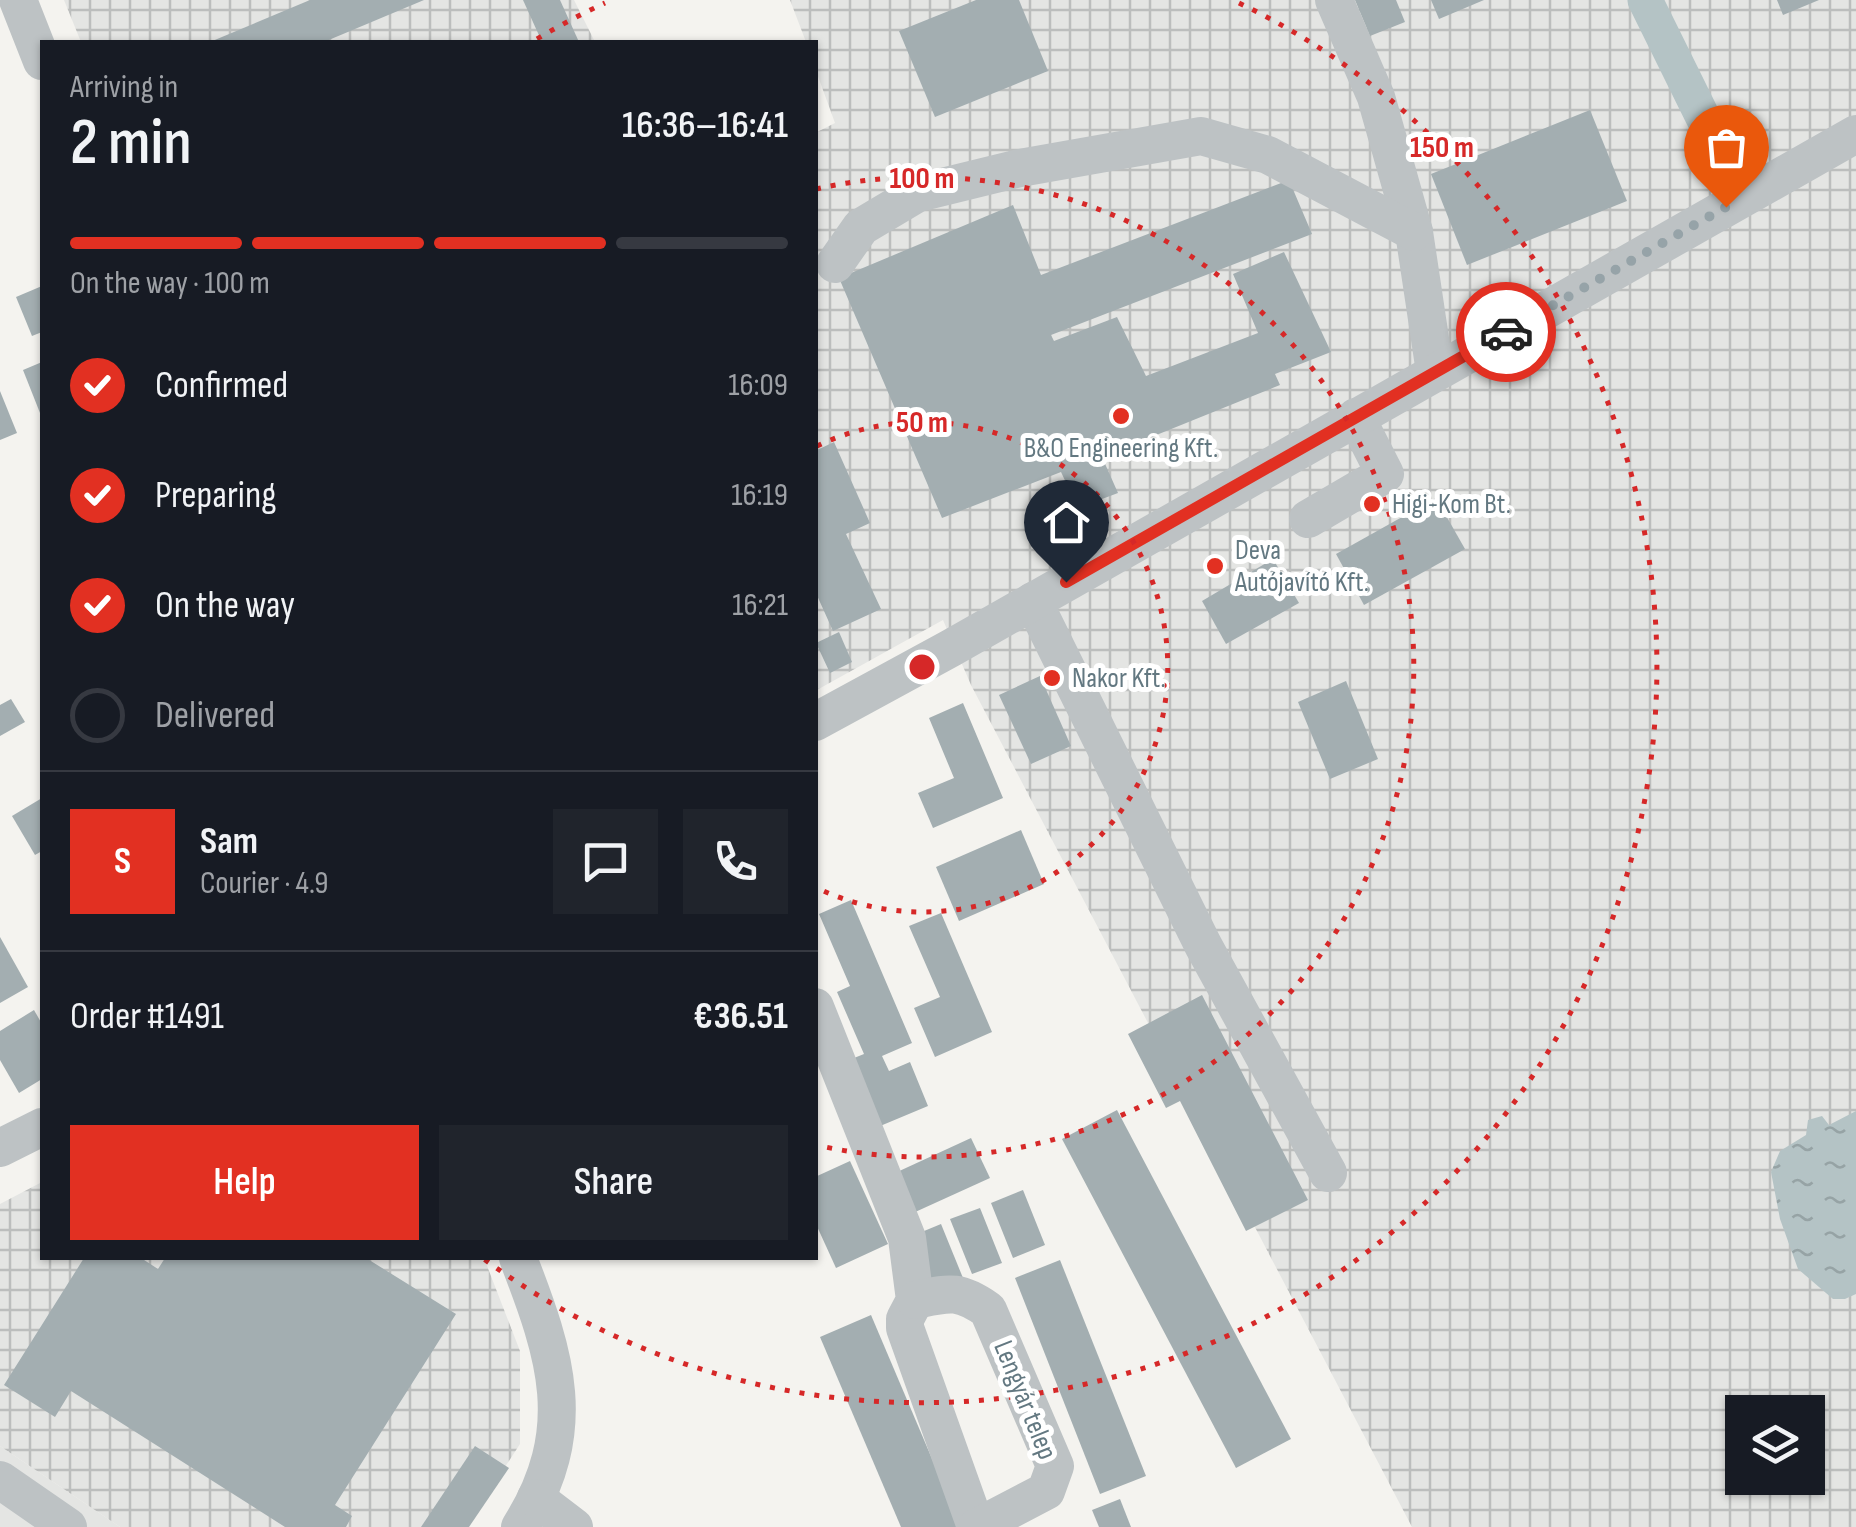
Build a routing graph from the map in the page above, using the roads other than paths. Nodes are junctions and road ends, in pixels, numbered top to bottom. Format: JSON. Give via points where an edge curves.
{"nodes":[{"id":1,"x":18,"y":0,"type":"edge"},
{"id":2,"x":1334,"y":0,"type":"edge"},
{"id":3,"x":40,"y":56,"type":"edge"},
{"id":4,"x":1856,"y":134,"type":"edge"},
{"id":5,"x":1414,"y":232,"type":"junction"},
{"id":6,"x":835,"y":264,"type":"dead end"},
{"id":7,"x":1434,"y":372,"type":"junction"},
{"id":8,"x":1356,"y":417,"type":"junction"},
{"id":9,"x":1308,"y":519,"type":"dead end"},
{"id":10,"x":1033,"y":601,"type":"junction"},
{"id":11,"x":818,"y":720,"type":"edge"},
{"id":12,"x":818,"y":1015,"type":"edge"},
{"id":13,"x":40,"y":1128,"type":"edge"},
{"id":14,"x":2,"y":1143,"type":"edge"},
{"id":15,"x":1328,"y":1173,"type":"dead end"},
{"id":16,"x":519,"y":1260,"type":"edge"},
{"id":17,"x":915,"y":1300,"type":"junction"},
{"id":18,"x":0,"y":1480,"type":"edge"},
{"id":19,"x":528,"y":1513,"type":"edge"},
{"id":20,"x":68,"y":1527,"type":"edge"},
{"id":21,"x":574,"y":1527,"type":"edge"},
{"id":22,"x":977,"y":1527,"type":"edge"}],
"edges":[{"from":1,"to":3,"type":"street"},
{"from":2,"to":5,"type":"street","via":[[1376,97]]},
{"from":4,"to":7,"type":"street"},
{"from":5,"to":6,"type":"street","via":[[1268,156],[1200,136],[918,194],[862,227]]},
{"from":5,"to":7,"type":"street"},
{"from":7,"to":8,"type":"street"},
{"from":8,"to":9,"type":"street","via":[[1385,474]]},
{"from":8,"to":10,"type":"street"},
{"from":10,"to":11,"type":"street"},
{"from":10,"to":15,"type":"street","via":[[1203,945]]},
{"from":12,"to":17,"type":"street","name":"Lengyár telep","via":[[907,1238]]},
{"from":13,"to":14,"type":"street"},
{"from":16,"to":19,"type":"street","via":[[556,1376],[550,1459]]},
{"from":17,"to":22,"type":"street","name":"Lengyár telep","via":[[906,1328]]},
{"from":17,"to":22,"type":"street","name":"Lengyár telep","via":[[953,1292],[988,1310],[1055,1466],[1046,1491]]},
{"from":18,"to":20,"type":"street"},
{"from":19,"to":21,"type":"street"}]}
